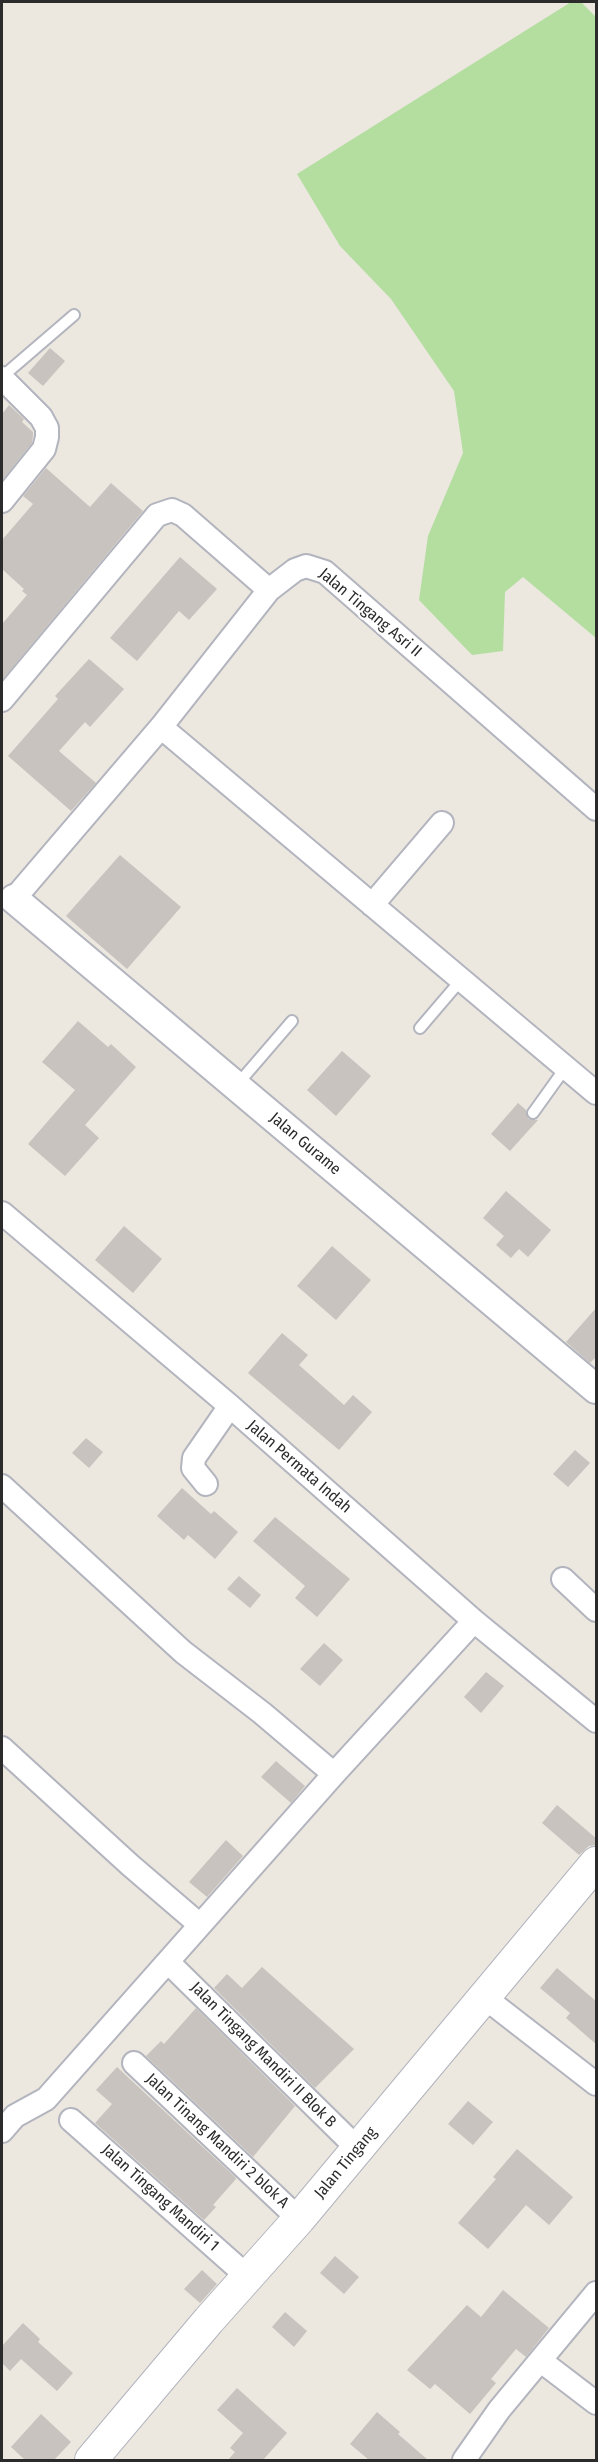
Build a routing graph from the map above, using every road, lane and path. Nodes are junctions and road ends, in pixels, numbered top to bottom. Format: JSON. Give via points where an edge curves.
{"nodes":[{"id":1,"x":74,"y":315,"type":"dead end"},
{"id":2,"x":2,"y":378,"type":"edge"},
{"id":3,"x":2,"y":501,"type":"edge"},
{"id":4,"x":269,"y":590,"type":"junction"},
{"id":5,"x":2,"y":699,"type":"edge"},
{"id":6,"x":161,"y":727,"type":"junction"},
{"id":7,"x":597,"y":809,"type":"edge"},
{"id":8,"x":442,"y":823,"type":"dead end"},
{"id":9,"x":6,"y":900,"type":"edge"},
{"id":10,"x":372,"y":905,"type":"junction"},
{"id":11,"x":461,"y":980,"type":"junction"},
{"id":12,"x":292,"y":1021,"type":"dead end"},
{"id":13,"x":420,"y":1028,"type":"dead end"},
{"id":14,"x":566,"y":1067,"type":"junction"},
{"id":15,"x":236,"y":1086,"type":"junction"},
{"id":16,"x":597,"y":1093,"type":"edge"},
{"id":17,"x":533,"y":1113,"type":"dead end"},
{"id":18,"x":2,"y":1213,"type":"edge"},
{"id":19,"x":597,"y":1389,"type":"edge"},
{"id":20,"x":230,"y":1406,"type":"junction"},
{"id":21,"x":206,"y":1484,"type":"dead end"},
{"id":22,"x":2,"y":1486,"type":"edge"},
{"id":23,"x":563,"y":1578,"type":"dead end"},
{"id":24,"x":597,"y":1610,"type":"edge"},
{"id":25,"x":474,"y":1620,"type":"junction"},
{"id":26,"x":597,"y":1721,"type":"edge"},
{"id":27,"x":2,"y":1748,"type":"edge"},
{"id":28,"x":334,"y":1774,"type":"junction"},
{"id":29,"x":597,"y":1863,"type":"edge"},
{"id":30,"x":200,"y":1925,"type":"junction"},
{"id":31,"x":168,"y":1962,"type":"junction"},
{"id":32,"x":484,"y":1997,"type":"junction"},
{"id":33,"x":134,"y":2063,"type":"dead end"},
{"id":34,"x":597,"y":2084,"type":"edge"},
{"id":35,"x":6,"y":2116,"type":"edge"},
{"id":36,"x":71,"y":2120,"type":"dead end"},
{"id":37,"x":358,"y":2149,"type":"junction"},
{"id":38,"x":299,"y":2219,"type":"junction"},
{"id":39,"x":248,"y":2277,"type":"junction"},
{"id":40,"x":597,"y":2294,"type":"edge"},
{"id":41,"x":541,"y":2361,"type":"junction"},
{"id":42,"x":597,"y":2403,"type":"edge"},
{"id":43,"x":91,"y":2460,"type":"edge"},
{"id":44,"x":464,"y":2460,"type":"edge"}],
"edges":[{"from":1,"to":2,"type":"lane"},
{"from":2,"to":3,"type":"street","via":[[41,417],[47,437],[44,449]]},
{"from":4,"to":5,"type":"street","via":[[183,515],[172,510],[157,515]]},
{"from":4,"to":6,"type":"street","name":"Jalan Tingang Asri II"},
{"from":4,"to":7,"type":"street","name":"Jalan Tingang Asri II","via":[[300,567],[312,566],[325,572]]},
{"from":6,"to":9,"type":"street","name":"Jalan Tingang Asri II"},
{"from":6,"to":10,"type":"street"},
{"from":8,"to":10,"type":"street"},
{"from":9,"to":15,"type":"street","name":"Jalan Gurame"},
{"from":10,"to":11,"type":"street"},
{"from":11,"to":13,"type":"lane"},
{"from":11,"to":14,"type":"street"},
{"from":12,"to":15,"type":"lane"},
{"from":14,"to":16,"type":"street"},
{"from":14,"to":17,"type":"lane"},
{"from":15,"to":19,"type":"street","name":"Jalan Gurame"},
{"from":18,"to":20,"type":"street","name":"Jalan Permata Indah"},
{"from":20,"to":21,"type":"street","via":[[194,1458],[194,1468]]},
{"from":20,"to":25,"type":"street","name":"Jalan Permata Indah"},
{"from":22,"to":28,"type":"street","via":[[183,1652]]},
{"from":23,"to":24,"type":"street"},
{"from":25,"to":26,"type":"street","name":"Jalan Permata Indah"},
{"from":25,"to":28,"type":"street"},
{"from":27,"to":30,"type":"street"},
{"from":28,"to":30,"type":"street"},
{"from":29,"to":32,"type":"main road","name":"Jalan Tingang"},
{"from":30,"to":31,"type":"street"},
{"from":31,"to":35,"type":"street","via":[[46,2099]]},
{"from":31,"to":37,"type":"street","name":"Jalan Tingang Mandiri II Blok B"},
{"from":32,"to":34,"type":"street"},
{"from":32,"to":37,"type":"main road","name":"Jalan Tingang"},
{"from":33,"to":38,"type":"street","name":"Jalan Tinang Mandiri 2 blok A"},
{"from":36,"to":39,"type":"street","name":"Jalan Tingang Mandiri 1"},
{"from":37,"to":38,"type":"main road","name":"Jalan Tingang"},
{"from":38,"to":39,"type":"main road","name":"Jalan Tingang"},
{"from":39,"to":43,"type":"main road","name":"Jalan Tingang"},
{"from":40,"to":41,"type":"street"},
{"from":41,"to":42,"type":"street"},
{"from":41,"to":44,"type":"street","via":[[499,2410]]}]}
